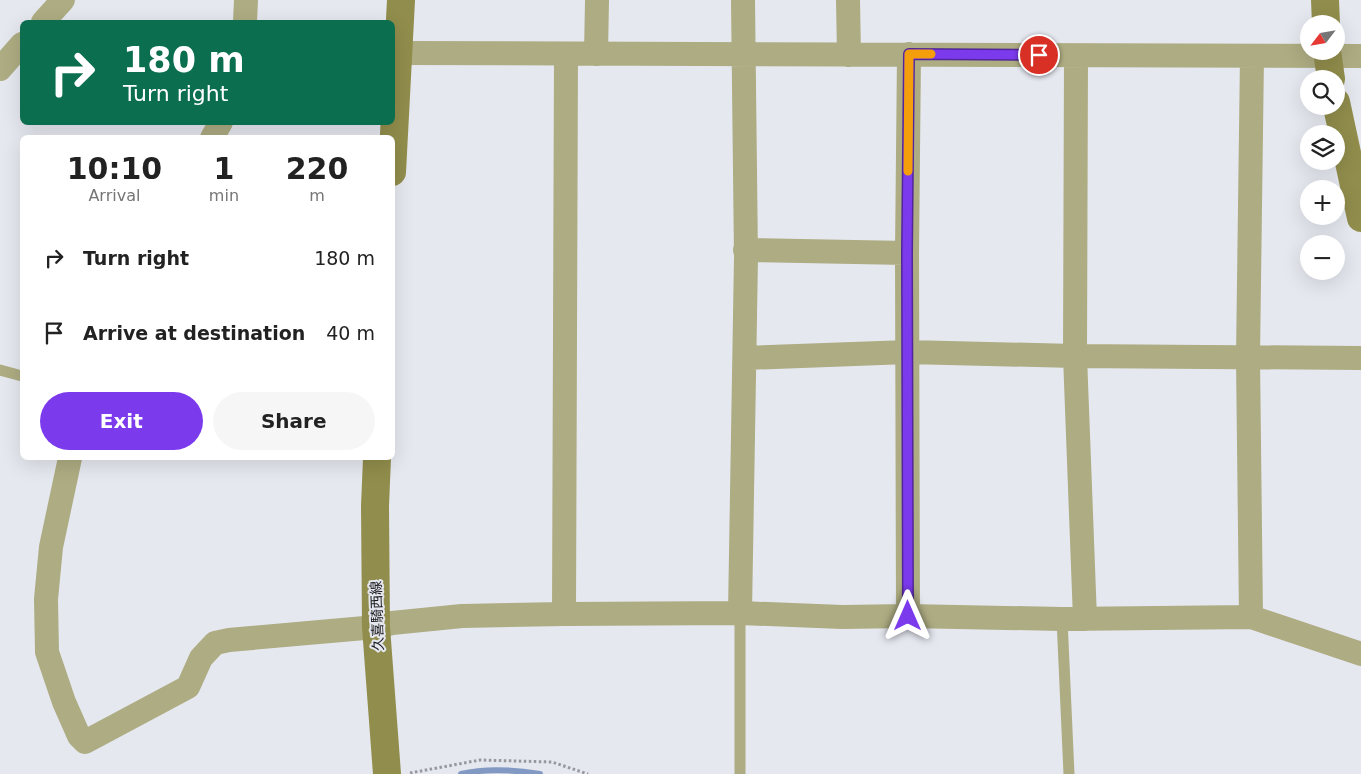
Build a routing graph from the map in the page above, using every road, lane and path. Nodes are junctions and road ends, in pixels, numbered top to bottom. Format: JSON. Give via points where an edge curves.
{"nodes":[{"id":1,"x":246,"y":0,"type":"edge"},
{"id":2,"x":401,"y":0,"type":"edge"},
{"id":3,"x":597,"y":0,"type":"edge"},
{"id":4,"x":743,"y":0,"type":"edge"},
{"id":5,"x":848,"y":0,"type":"edge"},
{"id":6,"x":1325,"y":0,"type":"edge"},
{"id":7,"x":1326,"y":15,"type":"edge"},
{"id":8,"x":245,"y":20,"type":"edge"},
{"id":9,"x":20,"y":46,"type":"edge"},
{"id":10,"x":396,"y":53,"type":"edge"},
{"id":11,"x":566,"y":54,"type":"junction"},
{"id":12,"x":596,"y":54,"type":"junction"},
{"id":13,"x":909,"y":54,"type":"junction"},
{"id":14,"x":743,"y":55,"type":"junction"},
{"id":15,"x":849,"y":55,"type":"junction"},
{"id":16,"x":1076,"y":56,"type":"junction"},
{"id":17,"x":1252,"y":56,"type":"junction"},
{"id":18,"x":1361,"y":56,"type":"edge"},
{"id":19,"x":1328,"y":62,"type":"edge"},
{"id":20,"x":0,"y":69,"type":"edge"},
{"id":21,"x":395,"y":83,"type":"edge"},
{"id":22,"x":1339,"y":115,"type":"edge"},
{"id":23,"x":1361,"y":218,"type":"edge"},
{"id":24,"x":746,"y":250,"type":"junction"},
{"id":25,"x":907,"y":253,"type":"junction"},
{"id":26,"x":908,"y":352,"type":"junction"},
{"id":27,"x":1075,"y":356,"type":"junction"},
{"id":28,"x":1248,"y":357,"type":"junction"},
{"id":29,"x":745,"y":358,"type":"junction"},
{"id":30,"x":1361,"y":358,"type":"edge"},
{"id":31,"x":0,"y":370,"type":"edge"},
{"id":32,"x":20,"y":375,"type":"edge"},
{"id":33,"x":70,"y":460,"type":"edge"},
{"id":34,"x":377,"y":460,"type":"edge"},
{"id":35,"x":740,"y":613,"type":"junction"},
{"id":36,"x":564,"y":614,"type":"junction"},
{"id":37,"x":908,"y":616,"type":"junction"},
{"id":38,"x":1251,"y":617,"type":"junction"},
{"id":39,"x":1062,"y":619,"type":"junction"},
{"id":40,"x":1085,"y":619,"type":"junction"},
{"id":41,"x":376,"y":627,"type":"junction"},
{"id":42,"x":1361,"y":654,"type":"edge"},
{"id":43,"x":387,"y":774,"type":"edge"},
{"id":44,"x":407,"y":774,"type":"edge"},
{"id":45,"x":588,"y":774,"type":"edge"},
{"id":46,"x":740,"y":774,"type":"edge"},
{"id":47,"x":1069,"y":774,"type":"edge"}],
"edges":[{"from":1,"to":8,"type":"street"},
{"from":2,"to":10,"type":"main road"},
{"from":3,"to":12,"type":"street"},
{"from":4,"to":14,"type":"street"},
{"from":5,"to":15,"type":"street"},
{"from":6,"to":7,"type":"main road"},
{"from":9,"to":20,"type":"street"},
{"from":10,"to":11,"type":"street"},
{"from":10,"to":21,"type":"main road"},
{"from":11,"to":12,"type":"street"},
{"from":11,"to":36,"type":"street"},
{"from":12,"to":14,"type":"street"},
{"from":13,"to":15,"type":"street"},
{"from":13,"to":16,"type":"street"},
{"from":13,"to":25,"type":"street"},
{"from":14,"to":15,"type":"street"},
{"from":14,"to":24,"type":"street"},
{"from":16,"to":17,"type":"street"},
{"from":16,"to":27,"type":"street"},
{"from":17,"to":19,"type":"street"},
{"from":17,"to":28,"type":"street"},
{"from":18,"to":19,"type":"street"},
{"from":22,"to":23,"type":"main road"},
{"from":24,"to":25,"type":"street"},
{"from":24,"to":29,"type":"street"},
{"from":25,"to":26,"type":"street"},
{"from":26,"to":27,"type":"street"},
{"from":26,"to":29,"type":"street"},
{"from":26,"to":37,"type":"street"},
{"from":27,"to":28,"type":"street"},
{"from":27,"to":40,"type":"street"},
{"from":28,"to":30,"type":"street"},
{"from":28,"to":38,"type":"street"},
{"from":29,"to":35,"type":"street"},
{"from":31,"to":32,"type":"lane"},
{"from":33,"to":41,"type":"street","via":[[51,547],[46,599],[47,652],[64,702],[79,736],[85,742],[188,687],[201,658],[215,643]]},
{"from":34,"to":41,"type":"main road","name":"久喜騎西線"},
{"from":35,"to":36,"type":"street"},
{"from":35,"to":37,"type":"street"},
{"from":35,"to":46,"type":"lane"},
{"from":36,"to":41,"type":"street","via":[[462,616]]},
{"from":37,"to":39,"type":"street"},
{"from":38,"to":40,"type":"street"},
{"from":38,"to":42,"type":"street"},
{"from":39,"to":40,"type":"street"},
{"from":39,"to":47,"type":"lane"},
{"from":41,"to":43,"type":"main road","name":"久喜騎西線"},
{"from":44,"to":45,"type":"path","via":[[480,760],[552,762]]}]}
